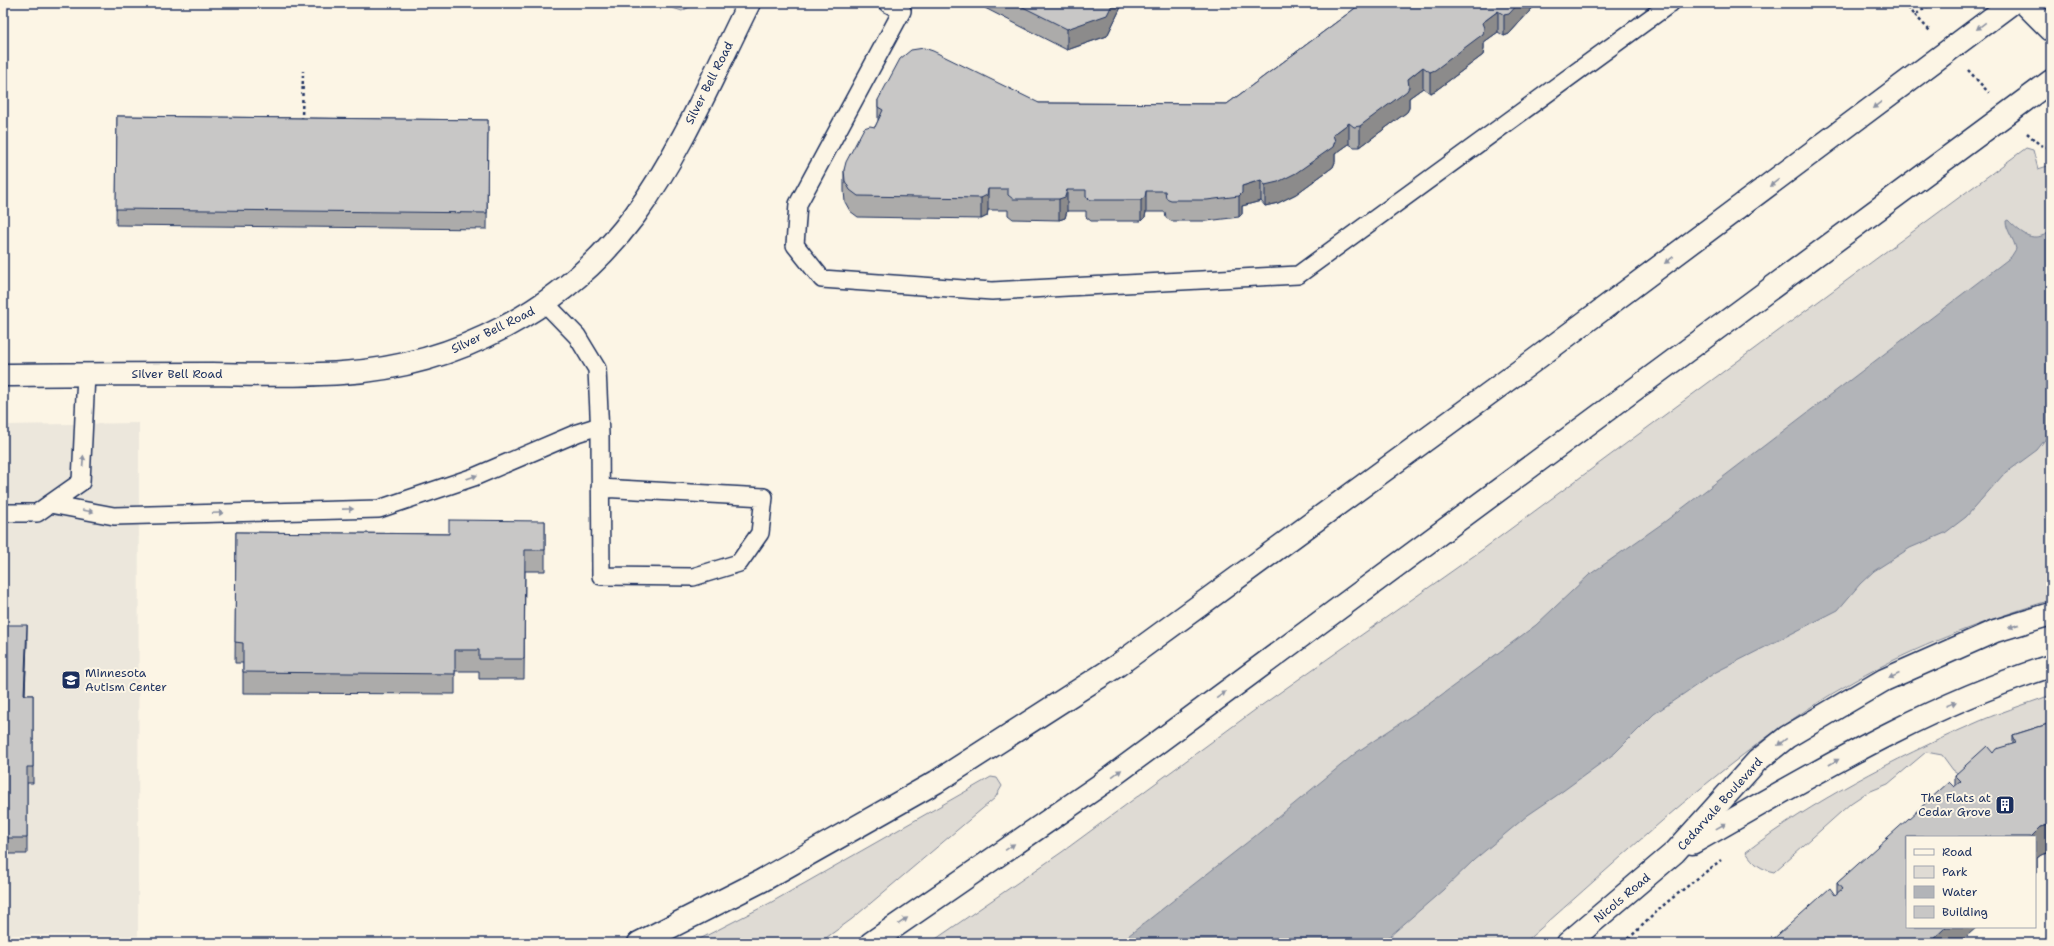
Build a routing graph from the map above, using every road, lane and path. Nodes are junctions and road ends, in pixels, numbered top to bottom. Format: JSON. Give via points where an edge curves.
{"nodes":[{"id":1,"x":750,"y":3,"type":"edge"},
{"id":2,"x":887,"y":3,"type":"edge"},
{"id":3,"x":1672,"y":3,"type":"edge"},
{"id":4,"x":1904,"y":3,"type":"edge"},
{"id":5,"x":1932,"y":3,"type":"edge"},
{"id":6,"x":2012,"y":3,"type":"edge"},
{"id":7,"x":2024,"y":3,"type":"edge"},
{"id":8,"x":1915,"y":15,"type":"junction"},
{"id":9,"x":2051,"y":30,"type":"edge"},
{"id":10,"x":1949,"y":51,"type":"junction"},
{"id":11,"x":303,"y":71,"type":"dead end"},
{"id":12,"x":2051,"y":81,"type":"edge"},
{"id":13,"x":2008,"y":113,"type":"junction"},
{"id":14,"x":302,"y":128,"type":"edge"},
{"id":15,"x":2051,"y":148,"type":"edge"},
{"id":16,"x":545,"y":303,"type":"junction"},
{"id":17,"x":86,"y":374,"type":"junction"},
{"id":18,"x":3,"y":375,"type":"edge"},
{"id":19,"x":600,"y":426,"type":"junction"},
{"id":20,"x":600,"y":488,"type":"junction"},
{"id":21,"x":50,"y":504,"type":"junction"},
{"id":22,"x":3,"y":513,"type":"edge"},
{"id":23,"x":2051,"y":614,"type":"edge"},
{"id":24,"x":2051,"y":666,"type":"edge"},
{"id":25,"x":1675,"y":852,"type":"junction"},
{"id":26,"x":1727,"y":855,"type":"dead end"},
{"id":27,"x":640,"y":943,"type":"edge"},
{"id":28,"x":871,"y":943,"type":"edge"},
{"id":29,"x":1568,"y":943,"type":"edge"},
{"id":30,"x":1624,"y":943,"type":"edge"}],
"edges":[{"from":1,"to":16,"type":"main road","name":"Silver Bell Road","via":[[678,146],[650,193],[602,254]]},
{"from":2,"to":3,"type":"lane","via":[[902,11],[798,204],[795,245],[822,279],[992,291],[1298,275]]},
{"from":4,"to":8,"type":"path"},
{"from":5,"to":8,"type":"path"},
{"from":6,"to":10,"type":"main road","one_way":true},
{"from":7,"to":9,"type":"main road"},
{"from":8,"to":10,"type":"path"},
{"from":10,"to":13,"type":"path"},
{"from":10,"to":27,"type":"main road","one_way":true,"via":[[1491,392],[1118,665],[984,753],[884,812],[761,881]]},
{"from":11,"to":14,"type":"path"},
{"from":12,"to":13,"type":"main road"},
{"from":13,"to":15,"type":"path","via":[[2033,140]]},
{"from":28,"to":13,"type":"main road","one_way":true,"via":[[1109,778]]},
{"from":16,"to":17,"type":"main road","name":"Silver Bell Road","via":[[498,330],[449,352],[400,366],[342,373],[268,375]]},
{"from":16,"to":19,"type":"lane","via":[[577,336],[597,369]]},
{"from":17,"to":18,"type":"main road","name":"Silver Bell Road"},
{"from":21,"to":17,"type":"lane","one_way":true,"via":[[82,482]]},
{"from":19,"to":20,"type":"lane"},
{"from":21,"to":19,"type":"lane","one_way":true,"via":[[114,516],[379,508],[474,477],[577,433]]},
{"from":20,"to":20,"type":"lane","via":[[601,576],[693,577],[738,563],[760,533],[764,497]]},
{"from":21,"to":22,"type":"lane","via":[[37,513]]},
{"from":23,"to":25,"type":"main road","name":"Cedarvale Boulevard","one_way":true,"via":[[1995,631],[1884,680],[1787,737],[1757,761]]},
{"from":25,"to":24,"type":"main road","name":"Cedarvale Boulevard","one_way":true,"via":[[1862,746],[1938,709],[2016,677]]},
{"from":25,"to":29,"type":"main road","name":"Nicols Road"},
{"from":26,"to":30,"type":"path","via":[[1666,903]]}]}
